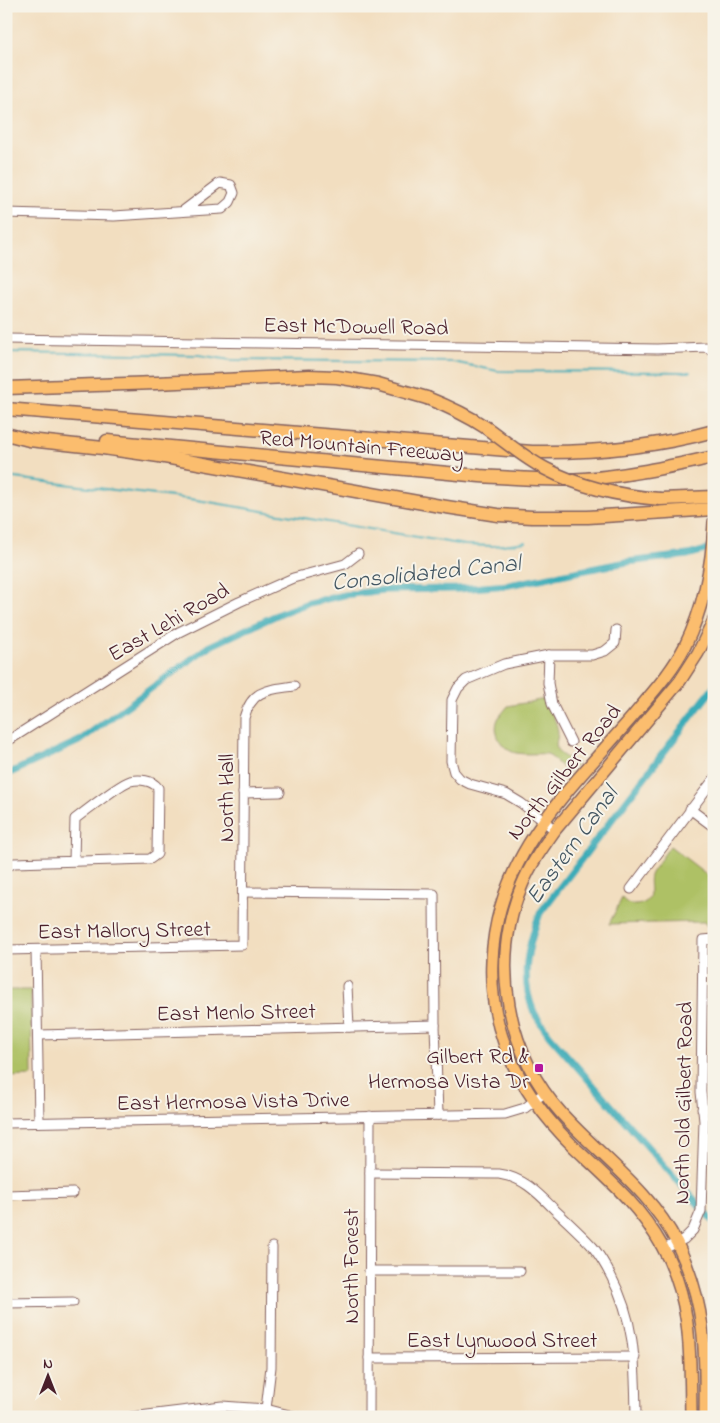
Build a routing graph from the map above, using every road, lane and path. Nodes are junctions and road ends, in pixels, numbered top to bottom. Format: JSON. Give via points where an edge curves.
{"nodes":[{"id":1,"x":183,"y":211,"type":"junction"},
{"id":2,"x":6,"y":213,"type":"edge"},
{"id":3,"x":6,"y":339,"type":"edge"},
{"id":4,"x":714,"y":342,"type":"edge"},
{"id":5,"x":710,"y":349,"type":"edge"},
{"id":6,"x":6,"y":388,"type":"edge"},
{"id":7,"x":6,"y":409,"type":"edge"},
{"id":8,"x":714,"y":430,"type":"edge"},
{"id":9,"x":6,"y":433,"type":"edge"},
{"id":10,"x":714,"y":457,"type":"edge"},
{"id":11,"x":714,"y":496,"type":"edge"},
{"id":12,"x":714,"y":509,"type":"edge"},
{"id":13,"x":714,"y":522,"type":"edge"},
{"id":14,"x":713,"y":536,"type":"edge"},
{"id":15,"x":358,"y":554,"type":"dead end"},
{"id":16,"x":714,"y":620,"type":"edge"},
{"id":17,"x":616,"y":630,"type":"dead end"},
{"id":18,"x":549,"y":654,"type":"junction"},
{"id":19,"x":294,"y":686,"type":"dead end"},
{"id":20,"x":6,"y":742,"type":"edge"},
{"id":21,"x":570,"y":742,"type":"dead end"},
{"id":22,"x":714,"y":779,"type":"edge"},
{"id":23,"x":280,"y":792,"type":"dead end"},
{"id":24,"x":243,"y":793,"type":"junction"},
{"id":25,"x":690,"y":809,"type":"junction"},
{"id":26,"x":544,"y":821,"type":"junction"},
{"id":27,"x":714,"y":827,"type":"edge"},
{"id":28,"x":555,"y":830,"type":"junction"},
{"id":29,"x":74,"y":861,"type":"junction"},
{"id":30,"x":6,"y":867,"type":"edge"},
{"id":31,"x":631,"y":889,"type":"dead end"},
{"id":32,"x":243,"y":892,"type":"junction"},
{"id":33,"x":714,"y":939,"type":"edge"},
{"id":34,"x":242,"y":945,"type":"joint"},
{"id":35,"x":6,"y":950,"type":"edge"},
{"id":36,"x":36,"y":950,"type":"junction"},
{"id":37,"x":347,"y":986,"type":"dead end"},
{"id":38,"x":435,"y":1025,"type":"junction"},
{"id":39,"x":349,"y":1027,"type":"junction"},
{"id":40,"x":39,"y":1035,"type":"junction"},
{"id":41,"x":544,"y":1093,"type":"junction"},
{"id":42,"x":533,"y":1102,"type":"junction"},
{"id":43,"x":702,"y":1109,"type":"junction"},
{"id":44,"x":714,"y":1109,"type":"edge"},
{"id":45,"x":438,"y":1115,"type":"junction"},
{"id":46,"x":370,"y":1116,"type":"junction"},
{"id":47,"x":39,"y":1122,"type":"junction"},
{"id":48,"x":6,"y":1123,"type":"edge"},
{"id":49,"x":370,"y":1173,"type":"junction"},
{"id":50,"x":73,"y":1192,"type":"dead end"},
{"id":51,"x":6,"y":1195,"type":"edge"},
{"id":52,"x":676,"y":1243,"type":"junction"},
{"id":53,"x":272,"y":1247,"type":"dead end"},
{"id":54,"x":664,"y":1249,"type":"junction"},
{"id":55,"x":368,"y":1271,"type":"junction"},
{"id":56,"x":520,"y":1272,"type":"dead end"},
{"id":57,"x":73,"y":1302,"type":"dead end"},
{"id":58,"x":6,"y":1303,"type":"edge"},
{"id":59,"x":635,"y":1357,"type":"junction"},
{"id":60,"x":369,"y":1358,"type":"junction"},
{"id":61,"x":266,"y":1409,"type":"junction"},
{"id":62,"x":131,"y":1417,"type":"edge"},
{"id":63,"x":297,"y":1417,"type":"edge"},
{"id":64,"x":368,"y":1417,"type":"edge"},
{"id":65,"x":636,"y":1417,"type":"edge"},
{"id":66,"x":691,"y":1417,"type":"edge"},
{"id":67,"x":705,"y":1417,"type":"edge"}],
"edges":[{"from":1,"to":1,"type":"street","via":[[222,208],[234,194],[232,185],[220,183]]},
{"from":1,"to":2,"type":"street","via":[[114,216]]},
{"from":3,"to":5,"type":"street","name":"East McDowell Road"},
{"from":4,"to":5,"type":"street","name":"East McDowell Road"},
{"from":6,"to":11,"type":"highway","bridge":true,"via":[[337,377],[427,398],[472,419],[544,468],[576,483],[632,497]]},
{"from":7,"to":8,"type":"highway","name":"Red Mountain Freeway","via":[[532,452],[577,452],[650,444]]},
{"from":9,"to":10,"type":"highway","name":"Red Mountain Freeway","via":[[535,479],[613,476]]},
{"from":9,"to":12,"type":"highway","via":[[29,440],[159,456],[498,515],[588,517]]},
{"from":13,"to":14,"type":"main road","name":"North Gilbert Road"},
{"from":14,"to":26,"type":"main road","name":"North Gilbert Road","via":[[706,592],[684,647],[670,670]]},
{"from":15,"to":20,"type":"street","name":"East Lehi Road","via":[[345,564],[293,578],[186,628]]},
{"from":16,"to":28,"type":"main road","name":"North Gilbert Road","via":[[680,681]]},
{"from":17,"to":18,"type":"street","via":[[615,644],[605,651]]},
{"from":18,"to":21,"type":"street","via":[[548,683],[552,704]]},
{"from":18,"to":26,"type":"street","via":[[504,664],[478,674],[458,688],[452,700],[451,761],[454,772],[470,784],[506,794]]},
{"from":19,"to":24,"type":"street","name":"North Hall","via":[[269,690],[248,704],[244,718]]},
{"from":22,"to":25,"type":"street"},
{"from":23,"to":24,"type":"street"},
{"from":24,"to":32,"type":"street","name":"North Hall"},
{"from":25,"to":27,"type":"street"},
{"from":25,"to":31,"type":"street"},
{"from":26,"to":28,"type":"street"},
{"from":26,"to":42,"type":"main road","name":"North Gilbert Road","via":[[520,857],[504,894],[497,918],[492,963],[494,998],[503,1040]]},
{"from":28,"to":41,"type":"main road","name":"North Gilbert Road","via":[[522,884],[509,927],[505,969],[508,1004],[518,1042]]},
{"from":29,"to":29,"type":"street","via":[[150,859],[157,854],[158,788],[150,781],[128,781],[75,819]]},
{"from":29,"to":30,"type":"street","via":[[14,863]]},
{"from":32,"to":34,"type":"street","name":"North Hall"},
{"from":32,"to":38,"type":"street","via":[[434,894]]},
{"from":33,"to":43,"type":"street","name":"North Old Gilbert Road","via":[[703,940]]},
{"from":34,"to":36,"type":"street","name":"East Mallory Street"},
{"from":35,"to":36,"type":"street","name":"East Mallory Street"},
{"from":36,"to":40,"type":"street"},
{"from":37,"to":39,"type":"street"},
{"from":38,"to":39,"type":"street","name":"East Menlo Street"},
{"from":38,"to":45,"type":"street"},
{"from":39,"to":40,"type":"street","name":"East Menlo Street"},
{"from":40,"to":47,"type":"street"},
{"from":41,"to":42,"type":"street","name":"East Hermosa Vista Drive"},
{"from":41,"to":52,"type":"main road","name":"North Gilbert Road","via":[[632,1181]]},
{"from":42,"to":45,"type":"street","name":"East Hermosa Vista Drive","via":[[517,1112],[506,1114]]},
{"from":42,"to":54,"type":"main road","name":"North Gilbert Road","via":[[572,1145],[629,1199]]},
{"from":43,"to":44,"type":"street"},
{"from":43,"to":52,"type":"street","name":"North Old Gilbert Road","via":[[702,1198],[698,1220],[693,1230]]},
{"from":45,"to":46,"type":"street","name":"East Hermosa Vista Drive"},
{"from":46,"to":47,"type":"street","name":"East Hermosa Vista Drive"},
{"from":46,"to":49,"type":"street","name":"North Forest"},
{"from":47,"to":48,"type":"street","name":"East Hermosa Vista Drive"},
{"from":49,"to":55,"type":"street","name":"North Forest"},
{"from":49,"to":59,"type":"street","via":[[499,1174],[512,1175],[523,1181],[594,1248],[626,1311]]},
{"from":50,"to":51,"type":"street"},
{"from":52,"to":54,"type":"street","name":"North Old Gilbert Road"},
{"from":52,"to":67,"type":"main road","name":"North Gilbert Road","via":[[700,1309],[704,1337]]},
{"from":53,"to":61,"type":"street","via":[[272,1367]]},
{"from":54,"to":66,"type":"main road","name":"North Gilbert Road","via":[[678,1283],[690,1338]]},
{"from":55,"to":56,"type":"street"},
{"from":55,"to":60,"type":"street","name":"North Forest"},
{"from":57,"to":58,"type":"street"},
{"from":59,"to":60,"type":"street","name":"East Lynwood Street"},
{"from":59,"to":65,"type":"street"},
{"from":60,"to":64,"type":"street","name":"North Forest"},
{"from":61,"to":62,"type":"street","via":[[222,1406]]},
{"from":61,"to":63,"type":"street"}]}
